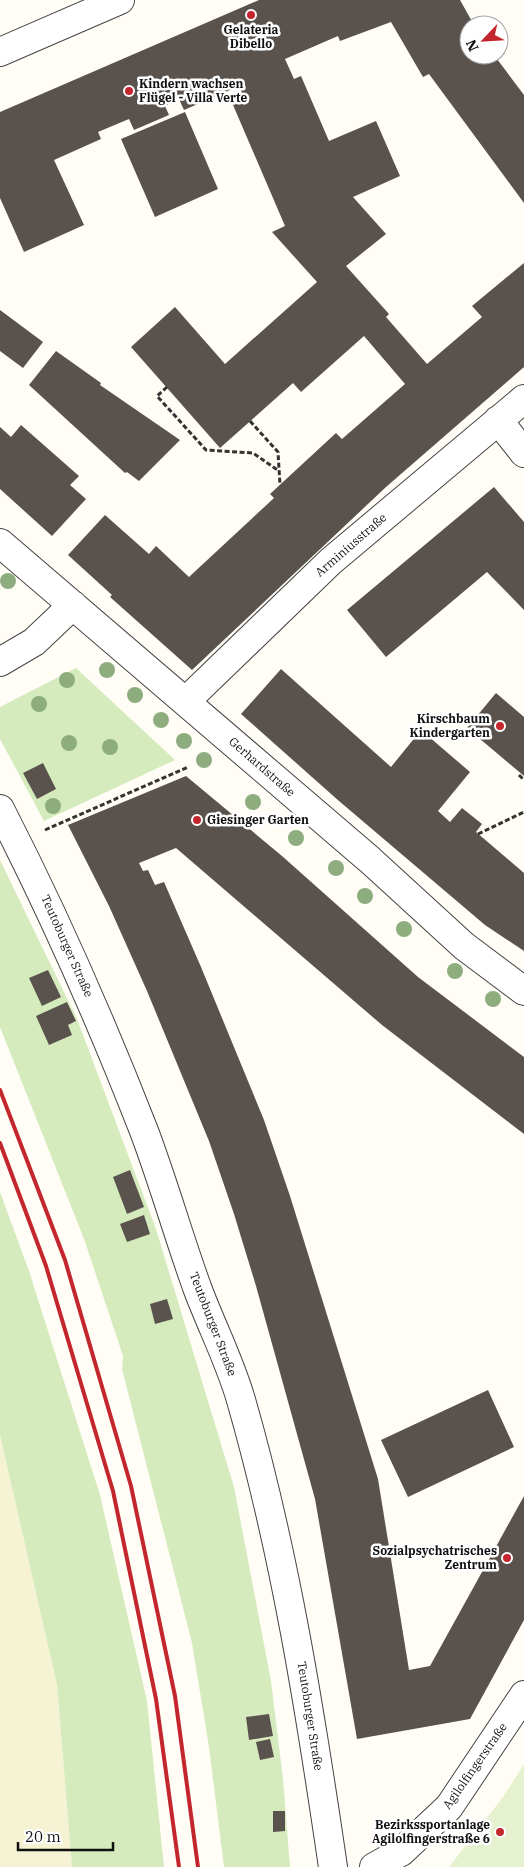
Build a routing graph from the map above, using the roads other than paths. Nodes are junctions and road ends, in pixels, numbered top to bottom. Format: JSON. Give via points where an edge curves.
{"nodes":[{"id":1,"x":120,"y":0,"type":"edge"},
{"id":2,"x":0,"y":52,"type":"edge"},
{"id":3,"x":524,"y":399,"type":"edge"},
{"id":4,"x":498,"y":420,"type":"junction"},
{"id":5,"x":524,"y":453,"type":"edge"},
{"id":6,"x":0,"y":543,"type":"edge"},
{"id":7,"x":73,"y":605,"type":"junction"},
{"id":8,"x":0,"y":662,"type":"edge"},
{"id":9,"x":186,"y":701,"type":"junction"},
{"id":10,"x":0,"y":809,"type":"edge"},
{"id":11,"x":524,"y":991,"type":"edge"},
{"id":12,"x":524,"y":1695,"type":"edge"},
{"id":13,"x":333,"y":1867,"type":"edge"},
{"id":14,"x":374,"y":1867,"type":"edge"}],
"edges":[{"from":1,"to":2,"type":"street"},
{"from":3,"to":4,"type":"street","name":"Arminiusstraße"},
{"from":4,"to":5,"type":"street"},
{"from":4,"to":9,"type":"street","name":"Arminiusstraße","via":[[331,561]]},
{"from":6,"to":7,"type":"street","name":"Gerhardstraße"},
{"from":7,"to":8,"type":"street","via":[[34,642]]},
{"from":7,"to":9,"type":"street","name":"Gerhardstraße"},
{"from":9,"to":11,"type":"street","name":"Gerhardstraße","via":[[464,946]]},
{"from":10,"to":13,"type":"street","name":"Teutoburger Straße","via":[[44,895],[96,1012],[145,1134],[240,1398],[259,1468],[305,1680]]},
{"from":12,"to":14,"type":"street","name":"Agilolfingerstraße","via":[[449,1807],[401,1852]]}]}
